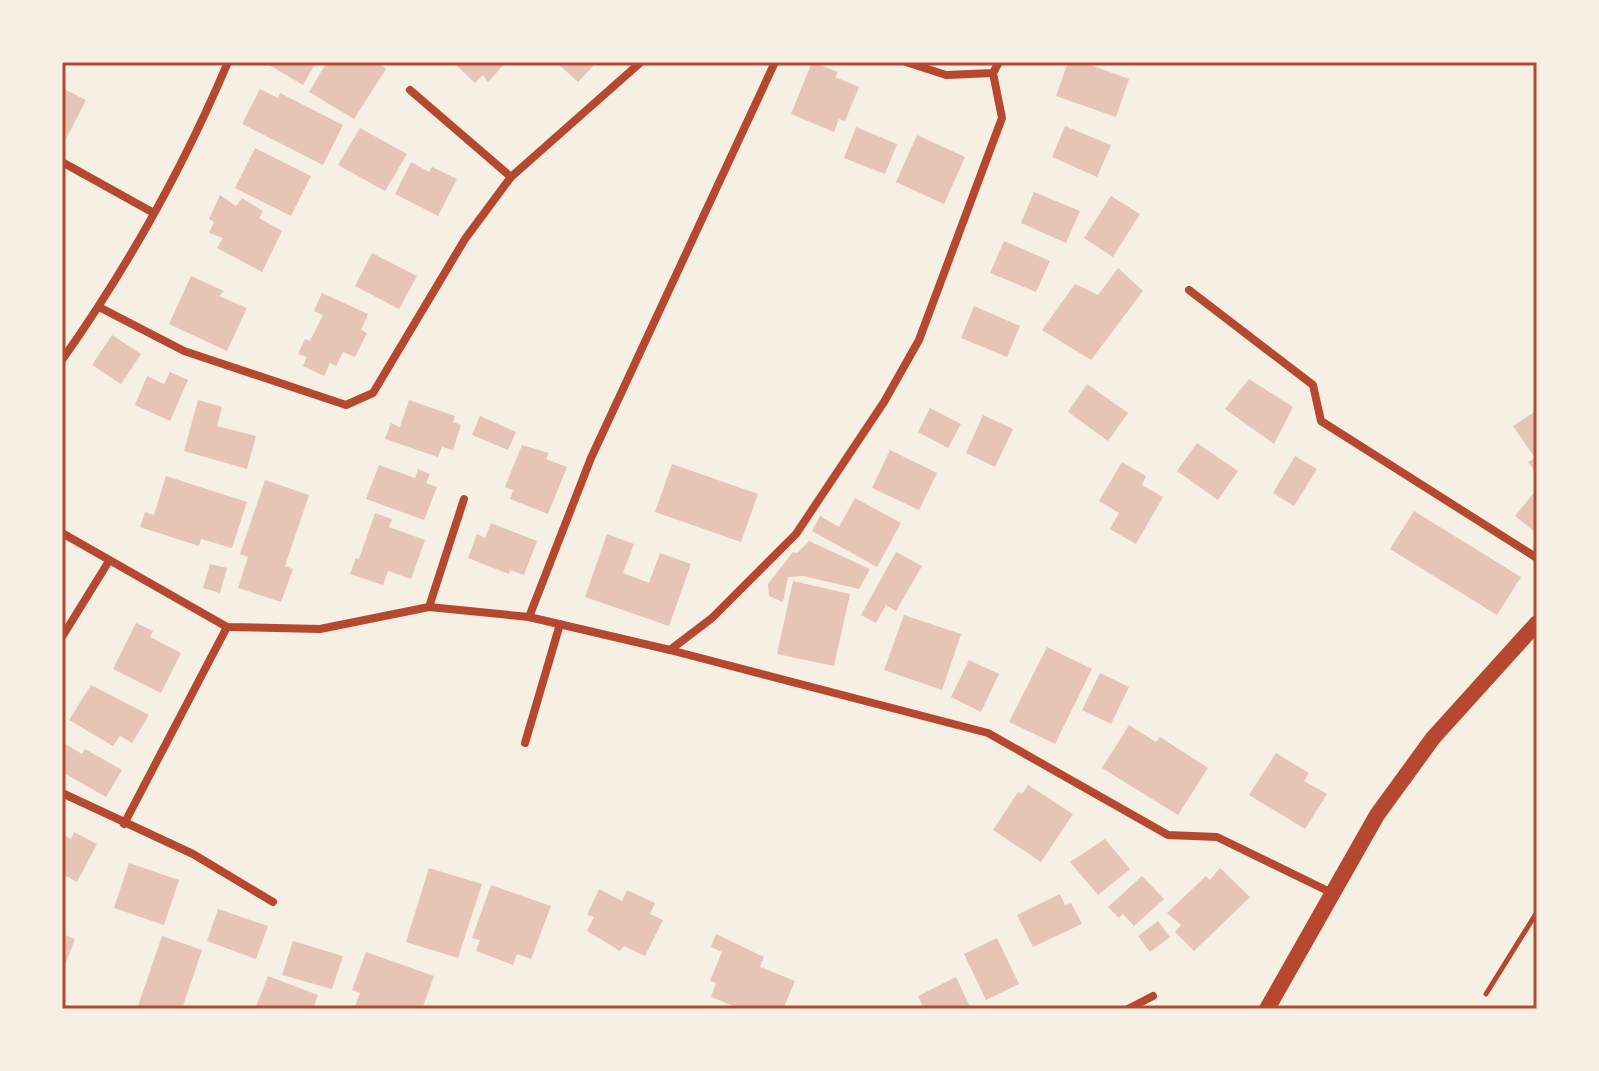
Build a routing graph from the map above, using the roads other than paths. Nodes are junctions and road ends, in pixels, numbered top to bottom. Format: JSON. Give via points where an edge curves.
{"nodes":[{"id":1,"x":228,"y":62,"type":"edge"},
{"id":2,"x":641,"y":62,"type":"edge"},
{"id":3,"x":775,"y":62,"type":"edge"},
{"id":4,"x":906,"y":62,"type":"edge"},
{"id":5,"x":999,"y":62,"type":"edge"},
{"id":6,"x":993,"y":73,"type":"junction"},
{"id":7,"x":410,"y":90,"type":"dead end"},
{"id":8,"x":62,"y":162,"type":"edge"},
{"id":9,"x":511,"y":177,"type":"junction"},
{"id":10,"x":152,"y":212,"type":"junction"},
{"id":11,"x":1189,"y":290,"type":"dead end"},
{"id":12,"x":99,"y":307,"type":"junction"},
{"id":13,"x":62,"y":360,"type":"edge"},
{"id":14,"x":464,"y":499,"type":"dead end"},
{"id":15,"x":62,"y":533,"type":"edge"},
{"id":16,"x":1537,"y":558,"type":"edge"},
{"id":17,"x":109,"y":561,"type":"junction"},
{"id":18,"x":429,"y":607,"type":"junction"},
{"id":19,"x":529,"y":617,"type":"junction"},
{"id":20,"x":1537,"y":623,"type":"edge"},
{"id":21,"x":560,"y":624,"type":"junction"},
{"id":22,"x":227,"y":627,"type":"junction"},
{"id":23,"x":62,"y":637,"type":"edge"},
{"id":24,"x":670,"y":650,"type":"junction"},
{"id":25,"x":525,"y":743,"type":"dead end"},
{"id":26,"x":62,"y":793,"type":"edge"},
{"id":27,"x":124,"y":824,"type":"junction"},
{"id":28,"x":1332,"y":893,"type":"junction"},
{"id":29,"x":273,"y":902,"type":"dead end"},
{"id":30,"x":1153,"y":996,"type":"dead end"},
{"id":31,"x":1128,"y":1009,"type":"edge"},
{"id":32,"x":1267,"y":1009,"type":"edge"}],
"edges":[{"from":1,"to":10,"type":"street","via":[[203,121]]},
{"from":2,"to":9,"type":"street"},
{"from":3,"to":19,"type":"street","via":[[591,458]]},
{"from":4,"to":6,"type":"street","via":[[946,75]]},
{"from":5,"to":6,"type":"street"},
{"from":6,"to":24,"type":"street","via":[[1002,118],[919,340],[796,534],[712,618]]},
{"from":7,"to":9,"type":"street"},
{"from":8,"to":10,"type":"street"},
{"from":9,"to":12,"type":"street","via":[[465,239],[373,393],[346,405],[184,351]]},
{"from":10,"to":12,"type":"street"},
{"from":11,"to":16,"type":"street","via":[[1313,385],[1321,421]]},
{"from":12,"to":13,"type":"street"},
{"from":14,"to":18,"type":"street"},
{"from":15,"to":17,"type":"street"},
{"from":17,"to":22,"type":"street"},
{"from":17,"to":23,"type":"street"},
{"from":18,"to":19,"type":"street"},
{"from":18,"to":22,"type":"street","via":[[320,629]]},
{"from":19,"to":21,"type":"street"},
{"from":20,"to":28,"type":"main road","via":[[1433,738],[1377,815]]},
{"from":21,"to":24,"type":"street"},
{"from":21,"to":25,"type":"street"},
{"from":22,"to":27,"type":"street"},
{"from":24,"to":28,"type":"street","via":[[988,733],[1168,835],[1217,837]]},
{"from":26,"to":27,"type":"street"},
{"from":27,"to":29,"type":"street","via":[[193,854]]},
{"from":28,"to":32,"type":"main road"},
{"from":30,"to":31,"type":"street"}]}
